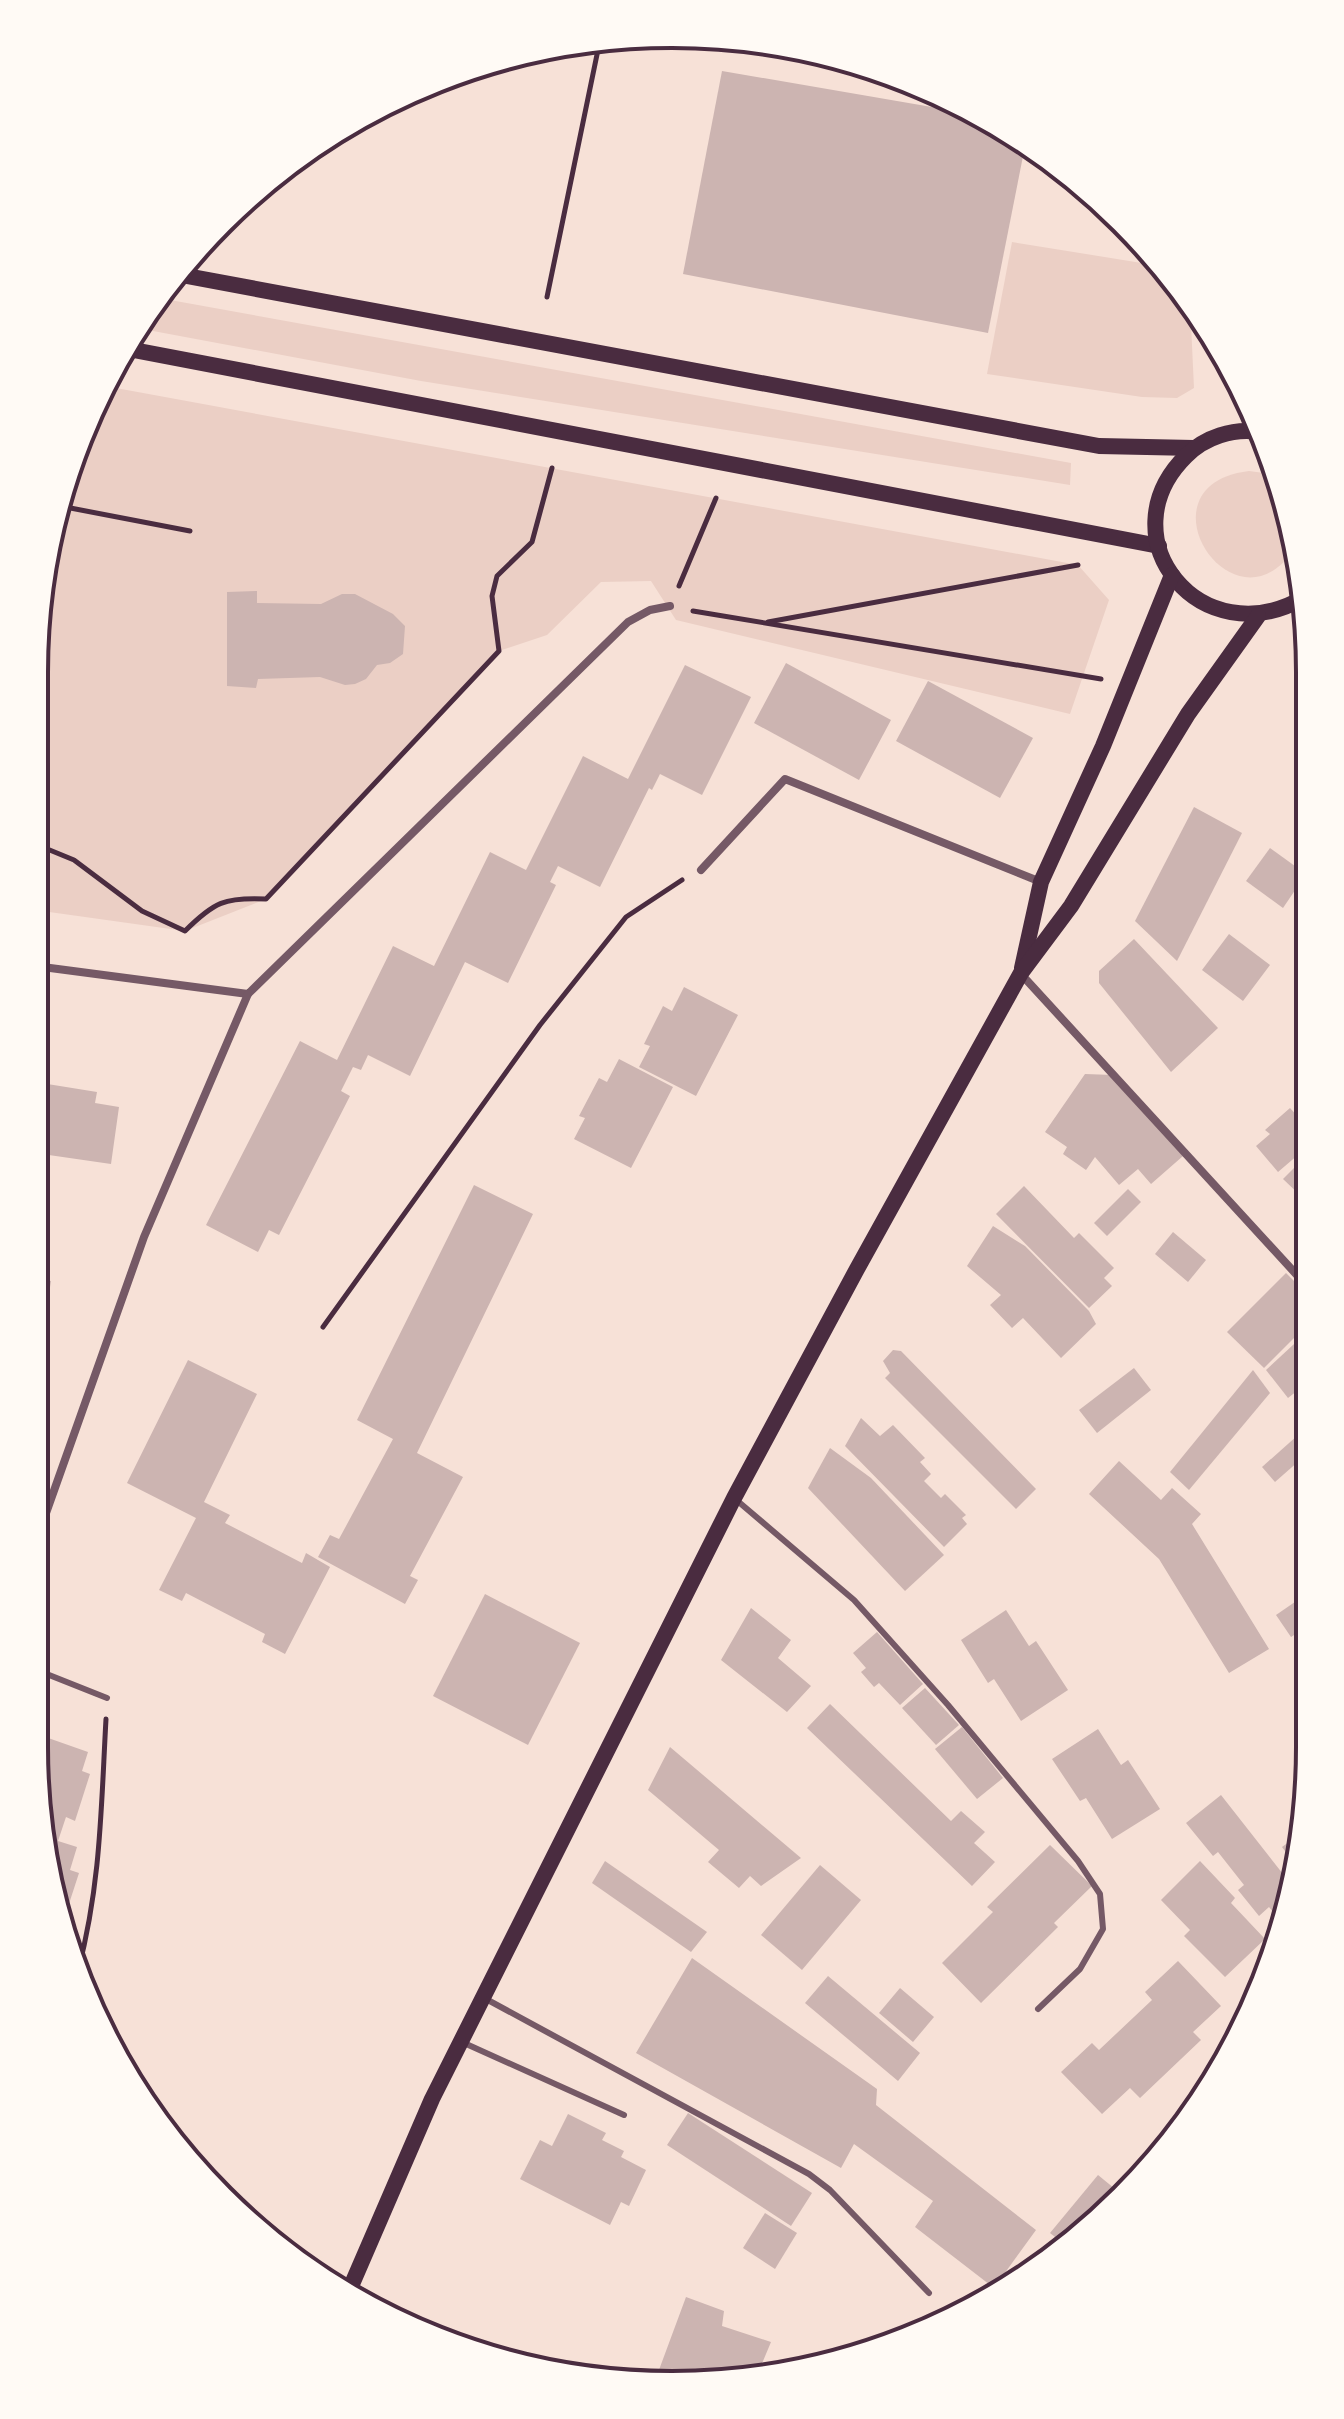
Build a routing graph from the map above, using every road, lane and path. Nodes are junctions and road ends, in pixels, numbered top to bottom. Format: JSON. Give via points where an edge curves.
{"nodes":[{"id":1,"x":597,"y":52,"type":"edge"},
{"id":2,"x":190,"y":277,"type":"edge"},
{"id":3,"x":547,"y":297,"type":"dead end"},
{"id":4,"x":138,"y":351,"type":"edge"},
{"id":5,"x":1247,"y":428,"type":"edge"},
{"id":6,"x":1194,"y":448,"type":"junction"},
{"id":7,"x":552,"y":468,"type":"dead end"},
{"id":8,"x":716,"y":498,"type":"dead end"},
{"id":9,"x":70,"y":508,"type":"edge"},
{"id":10,"x":190,"y":531,"type":"dead end"},
{"id":11,"x":1159,"y":546,"type":"junction"},
{"id":12,"x":1078,"y":565,"type":"dead end"},
{"id":13,"x":1172,"y":575,"type":"junction"},
{"id":14,"x":1292,"y":604,"type":"edge"},
{"id":15,"x":670,"y":606,"type":"junction"},
{"id":16,"x":1258,"y":616,"type":"junction"},
{"id":17,"x":763,"y":623,"type":"junction"},
{"id":18,"x":1130,"y":683,"type":"junction"},
{"id":19,"x":48,"y":849,"type":"edge"},
{"id":20,"x":701,"y":870,"type":"joint"},
{"id":21,"x":1041,"y":882,"type":"junction"},
{"id":22,"x":48,"y":968,"type":"edge"},
{"id":23,"x":1021,"y":973,"type":"junction"},
{"id":24,"x":248,"y":994,"type":"junction"},
{"id":25,"x":1296,"y":1274,"type":"edge"},
{"id":26,"x":323,"y":1327,"type":"dead end"},
{"id":27,"x":734,"y":1498,"type":"junction"},
{"id":28,"x":48,"y":1508,"type":"edge"},
{"id":29,"x":48,"y":1675,"type":"edge"},
{"id":30,"x":107,"y":1698,"type":"joint"},
{"id":31,"x":83,"y":1953,"type":"edge"},
{"id":32,"x":483,"y":1997,"type":"junction"},
{"id":33,"x":1038,"y":2009,"type":"dead end"},
{"id":34,"x":460,"y":2042,"type":"junction"},
{"id":35,"x":624,"y":2115,"type":"dead end"},
{"id":36,"x":353,"y":2283,"type":"edge"},
{"id":37,"x":929,"y":2293,"type":"dead end"}],
"edges":[{"from":1,"to":3,"type":"path"},
{"from":2,"to":6,"type":"main road","via":[[1099,446]]},
{"from":4,"to":11,"type":"main road"},
{"from":5,"to":6,"type":"main road"},
{"from":6,"to":11,"type":"main road","via":[[1174,467],[1161,492]]},
{"from":7,"to":19,"type":"path","via":[[532,542],[497,576],[492,596],[499,651],[266,899],[228,898],[185,931],[142,911],[74,860]]},
{"from":8,"to":15,"type":"path"},
{"from":9,"to":10,"type":"path"},
{"from":11,"to":13,"type":"main road"},
{"from":12,"to":17,"type":"path"},
{"from":13,"to":16,"type":"main road","via":[[1209,608]]},
{"from":13,"to":18,"type":"main road"},
{"from":14,"to":16,"type":"main road"},
{"from":15,"to":17,"type":"path"},
{"from":15,"to":24,"type":"street","via":[[628,622]]},
{"from":16,"to":23,"type":"main road","via":[[1197,700],[1071,906]]},
{"from":17,"to":18,"type":"path"},
{"from":18,"to":21,"type":"main road"},
{"from":20,"to":21,"type":"street","via":[[785,779]]},
{"from":20,"to":26,"type":"path","via":[[626,917],[540,1025]]},
{"from":21,"to":23,"type":"main road"},
{"from":22,"to":24,"type":"street"},
{"from":23,"to":25,"type":"street"},
{"from":23,"to":27,"type":"main road"},
{"from":24,"to":28,"type":"street","via":[[144,1237]]},
{"from":27,"to":32,"type":"main road"},
{"from":27,"to":33,"type":"lane","via":[[854,1600],[948,1705],[1100,1894],[1103,1929],[1080,1969]]},
{"from":29,"to":30,"type":"lane"},
{"from":30,"to":31,"type":"path","via":[[104,1816],[93,1915]]},
{"from":32,"to":34,"type":"main road"},
{"from":32,"to":37,"type":"lane","via":[[809,2174]]},
{"from":34,"to":35,"type":"lane"},
{"from":34,"to":36,"type":"main road"}]}
